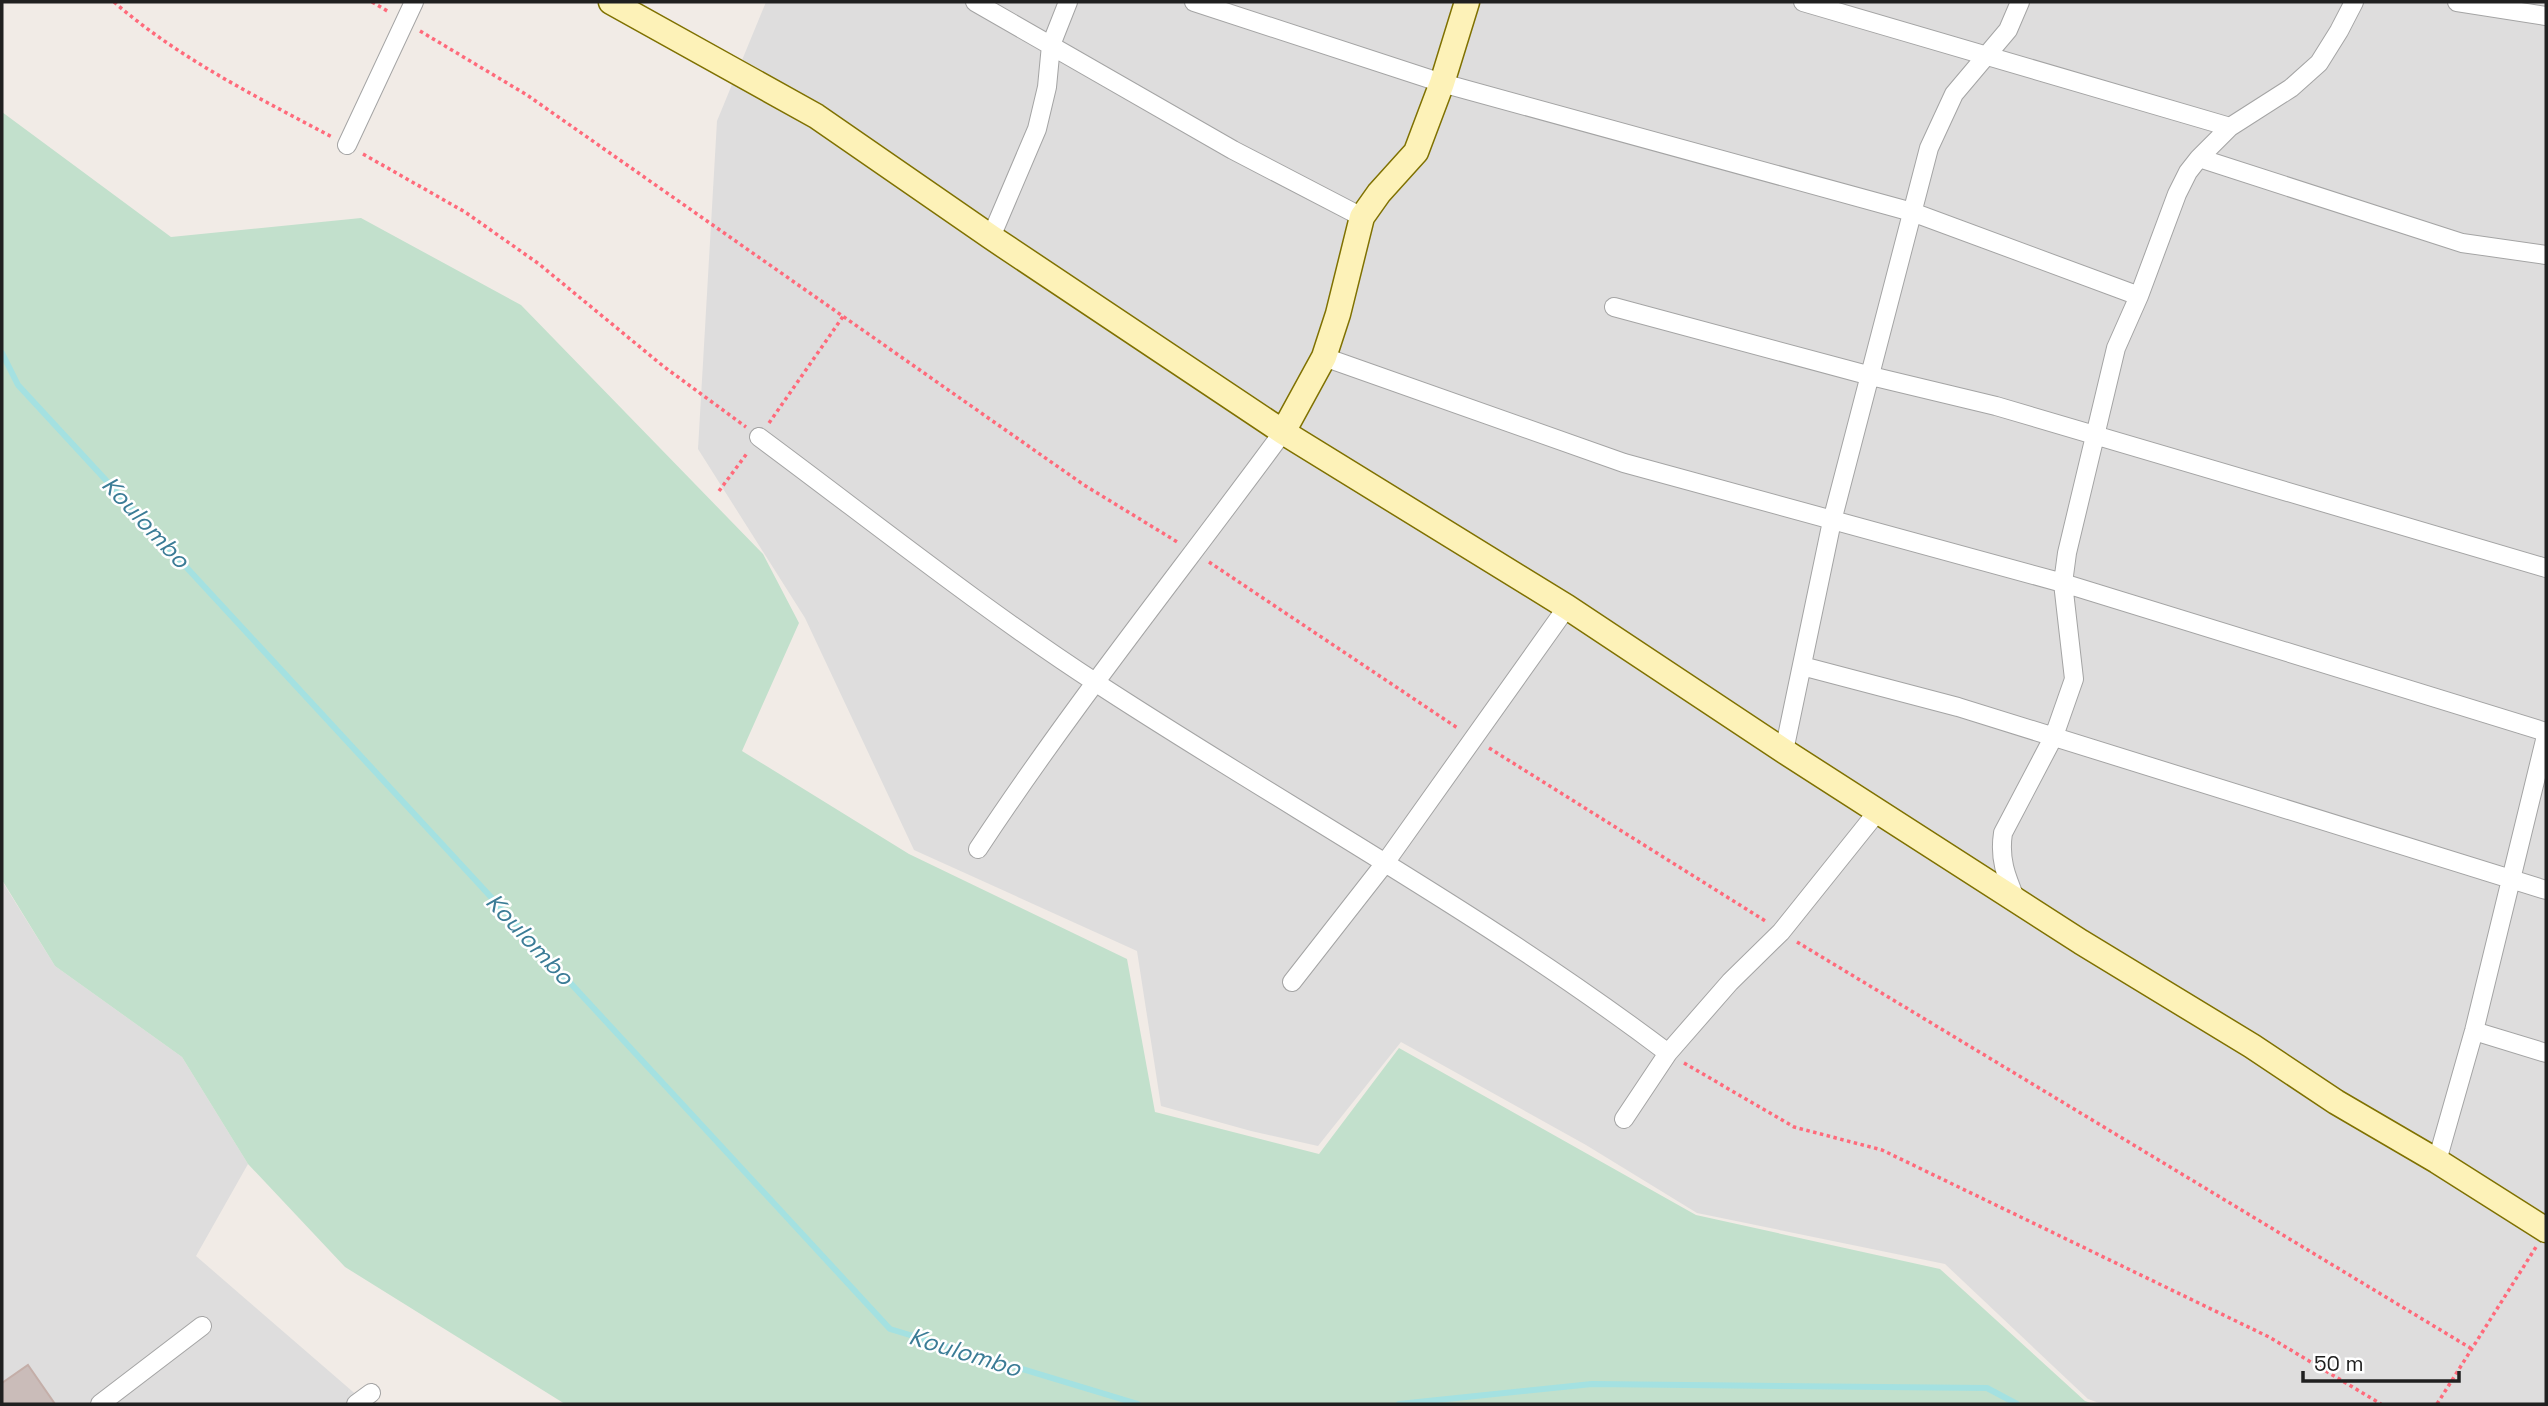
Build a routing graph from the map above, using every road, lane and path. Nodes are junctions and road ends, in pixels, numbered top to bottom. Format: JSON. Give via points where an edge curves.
{"nodes":[{"id":1,"x":114,"y":2,"type":"edge"},
{"id":2,"x":372,"y":2,"type":"edge"},
{"id":3,"x":414,"y":2,"type":"edge"},
{"id":4,"x":611,"y":2,"type":"edge"},
{"id":5,"x":975,"y":2,"type":"edge"},
{"id":6,"x":1068,"y":2,"type":"edge"},
{"id":7,"x":1194,"y":2,"type":"edge"},
{"id":8,"x":1467,"y":2,"type":"edge"},
{"id":9,"x":1803,"y":2,"type":"edge"},
{"id":10,"x":2020,"y":2,"type":"edge"},
{"id":11,"x":2354,"y":2,"type":"edge"},
{"id":12,"x":2457,"y":2,"type":"edge"},
{"id":13,"x":2546,"y":16,"type":"edge"},
{"id":14,"x":405,"y":22,"type":"junction"},
{"id":15,"x":1051,"y":45,"type":"junction"},
{"id":16,"x":1986,"y":55,"type":"junction"},
{"id":17,"x":1442,"y":83,"type":"junction"},
{"id":18,"x":2230,"y":127,"type":"junction"},
{"id":19,"x":347,"y":145,"type":"junction"},
{"id":20,"x":2199,"y":158,"type":"junction"},
{"id":21,"x":1912,"y":212,"type":"junction"},
{"id":22,"x":1362,"y":217,"type":"junction"},
{"id":23,"x":991,"y":237,"type":"junction"},
{"id":24,"x":2546,"y":255,"type":"edge"},
{"id":25,"x":2139,"y":296,"type":"junction"},
{"id":26,"x":1614,"y":307,"type":"dead end"},
{"id":27,"x":844,"y":316,"type":"junction"},
{"id":28,"x":1324,"y":357,"type":"junction"},
{"id":29,"x":1871,"y":376,"type":"junction"},
{"id":30,"x":1283,"y":432,"type":"junction"},
{"id":31,"x":2095,"y":435,"type":"junction"},
{"id":32,"x":759,"y":437,"type":"junction"},
{"id":33,"x":719,"y":491,"type":"dead end"},
{"id":34,"x":1832,"y":520,"type":"junction"},
{"id":35,"x":1194,"y":552,"type":"junction"},
{"id":36,"x":2546,"y":568,"type":"edge"},
{"id":37,"x":2063,"y":583,"type":"junction"},
{"id":38,"x":1567,"y":607,"type":"junction"},
{"id":39,"x":1802,"y":666,"type":"junction"},
{"id":40,"x":1095,"y":682,"type":"junction"},
{"id":41,"x":2546,"y":734,"type":"edge"},
{"id":42,"x":2054,"y":736,"type":"junction"},
{"id":43,"x":1473,"y":738,"type":"junction"},
{"id":44,"x":1784,"y":751,"type":"junction"},
{"id":45,"x":1878,"y":811,"type":"junction"},
{"id":46,"x":978,"y":849,"type":"dead end"},
{"id":47,"x":1385,"y":863,"type":"junction"},
{"id":48,"x":2510,"y":880,"type":"junction"},
{"id":49,"x":2546,"y":890,"type":"edge"},
{"id":50,"x":2016,"y":900,"type":"junction"},
{"id":51,"x":1781,"y":932,"type":"junction"},
{"id":52,"x":1292,"y":982,"type":"dead end"},
{"id":53,"x":2474,"y":1031,"type":"junction"},
{"id":54,"x":1668,"y":1053,"type":"junction"},
{"id":55,"x":2546,"y":1053,"type":"edge"},
{"id":56,"x":1624,"y":1119,"type":"dead end"},
{"id":57,"x":2437,"y":1161,"type":"junction"},
{"id":58,"x":2546,"y":1230,"type":"edge"},
{"id":59,"x":202,"y":1326,"type":"dead end"},
{"id":60,"x":2472,"y":1349,"type":"junction"},
{"id":61,"x":371,"y":1393,"type":"dead end"},
{"id":62,"x":100,"y":1404,"type":"edge"},
{"id":63,"x":356,"y":1404,"type":"edge"},
{"id":64,"x":2381,"y":1404,"type":"edge"},
{"id":65,"x":2437,"y":1404,"type":"edge"}],
"edges":[{"from":1,"to":19,"type":"path","via":[[214,72]]},
{"from":2,"to":14,"type":"path"},
{"from":3,"to":14,"type":"street"},
{"from":4,"to":23,"type":"street","via":[[816,116]]},
{"from":5,"to":15,"type":"street"},
{"from":6,"to":15,"type":"street"},
{"from":7,"to":17,"type":"street"},
{"from":8,"to":17,"type":"street"},
{"from":9,"to":16,"type":"street"},
{"from":10,"to":16,"type":"street","via":[[2008,30]]},
{"from":11,"to":18,"type":"street","via":[[2319,63],[2291,88]]},
{"from":12,"to":13,"type":"street"},
{"from":14,"to":19,"type":"street"},
{"from":14,"to":27,"type":"path","via":[[527,95]]},
{"from":15,"to":22,"type":"street","via":[[1233,150]]},
{"from":15,"to":23,"type":"street","via":[[1037,129]]},
{"from":16,"to":18,"type":"street"},
{"from":16,"to":21,"type":"street","via":[[1954,94],[1929,148]]},
{"from":17,"to":21,"type":"street"},
{"from":17,"to":22,"type":"street","via":[[1416,152]]},
{"from":18,"to":20,"type":"street"},
{"from":19,"to":32,"type":"path","via":[[465,212],[540,264],[663,366]]},
{"from":20,"to":24,"type":"street","via":[[2462,243]]},
{"from":20,"to":25,"type":"street","via":[[2177,194]]},
{"from":21,"to":25,"type":"street"},
{"from":21,"to":29,"type":"street"},
{"from":22,"to":28,"type":"street"},
{"from":23,"to":30,"type":"street"},
{"from":25,"to":31,"type":"street","via":[[2116,348]]},
{"from":26,"to":29,"type":"street"},
{"from":27,"to":32,"type":"path"},
{"from":27,"to":35,"type":"path","via":[[1084,485]]},
{"from":28,"to":30,"type":"street"},
{"from":28,"to":34,"type":"street","via":[[1624,463]]},
{"from":29,"to":31,"type":"street"},
{"from":29,"to":34,"type":"street"},
{"from":30,"to":35,"type":"street"},
{"from":30,"to":38,"type":"street"},
{"from":31,"to":36,"type":"street"},
{"from":31,"to":37,"type":"street"},
{"from":32,"to":33,"type":"path"},
{"from":32,"to":40,"type":"street"},
{"from":34,"to":37,"type":"street"},
{"from":34,"to":39,"type":"street"},
{"from":35,"to":40,"type":"street"},
{"from":35,"to":43,"type":"path"},
{"from":37,"to":41,"type":"street"},
{"from":37,"to":42,"type":"street","via":[[2074,679]]},
{"from":38,"to":43,"type":"street"},
{"from":38,"to":44,"type":"street"},
{"from":39,"to":42,"type":"street"},
{"from":39,"to":44,"type":"street"},
{"from":40,"to":46,"type":"street"},
{"from":40,"to":47,"type":"street"},
{"from":41,"to":48,"type":"street"},
{"from":42,"to":48,"type":"street"},
{"from":42,"to":50,"type":"street","via":[[2003,833],[2003,869]]},
{"from":43,"to":47,"type":"street"},
{"from":43,"to":51,"type":"path"},
{"from":44,"to":45,"type":"street"},
{"from":45,"to":50,"type":"street"},
{"from":45,"to":51,"type":"street"},
{"from":47,"to":52,"type":"street"},
{"from":47,"to":54,"type":"street","via":[[1584,992]]},
{"from":48,"to":49,"type":"street"},
{"from":48,"to":53,"type":"street"},
{"from":50,"to":57,"type":"street"},
{"from":51,"to":54,"type":"street"},
{"from":51,"to":60,"type":"path"},
{"from":53,"to":55,"type":"street"},
{"from":53,"to":57,"type":"street"},
{"from":54,"to":56,"type":"street"},
{"from":54,"to":64,"type":"path","via":[[1794,1127],[1882,1150],[2269,1338]]},
{"from":57,"to":58,"type":"street"},
{"from":58,"to":60,"type":"path"},
{"from":59,"to":62,"type":"street"},
{"from":60,"to":65,"type":"path"},
{"from":61,"to":63,"type":"street"}]}
